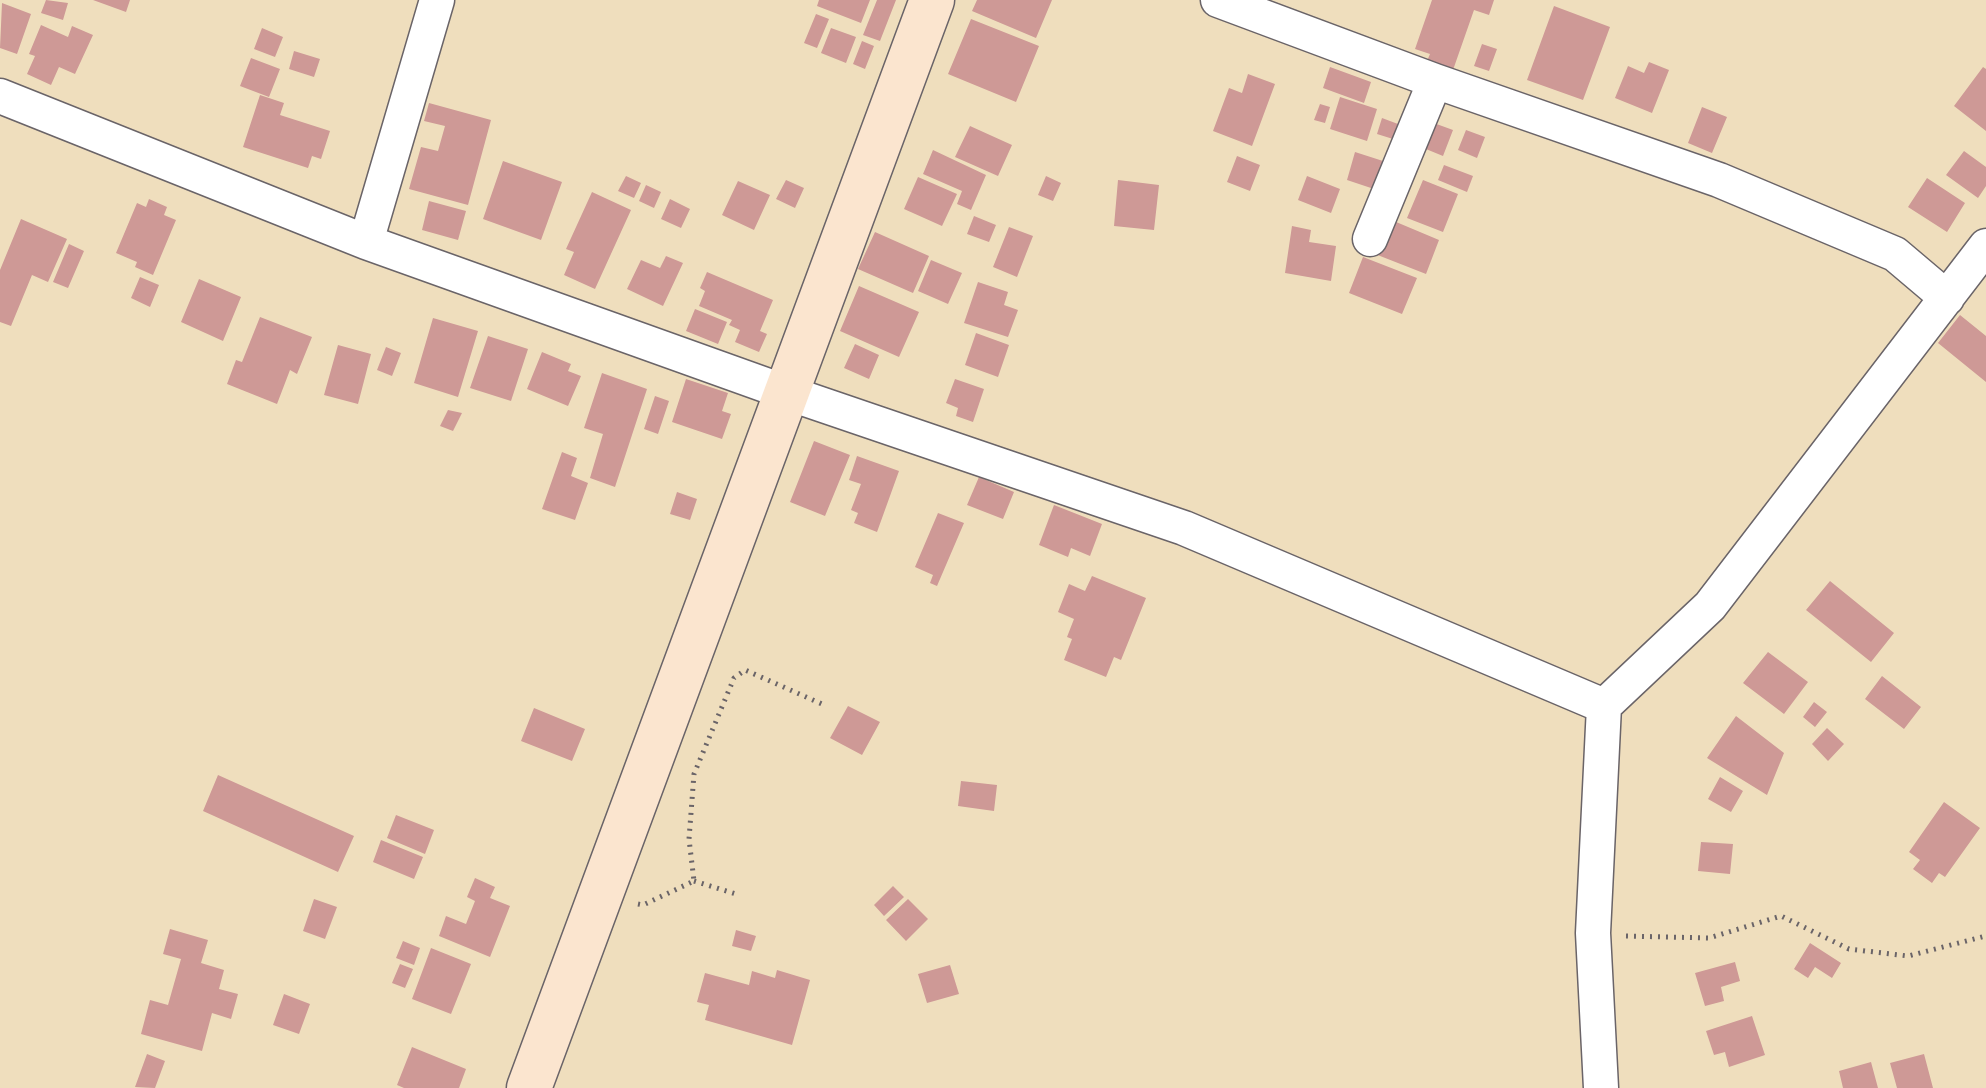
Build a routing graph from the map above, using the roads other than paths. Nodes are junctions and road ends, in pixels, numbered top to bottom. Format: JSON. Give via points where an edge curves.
{"nodes":[{"id":1,"x":437,"y":0,"type":"edge"},
{"id":2,"x":932,"y":0,"type":"edge"},
{"id":3,"x":1218,"y":0,"type":"edge"},
{"id":4,"x":1435,"y":81,"type":"junction"},
{"id":5,"x":0,"y":96,"type":"edge"},
{"id":6,"x":1370,"y":239,"type":"dead end"},
{"id":7,"x":366,"y":242,"type":"junction"},
{"id":8,"x":1983,"y":257,"type":"edge"},
{"id":9,"x":1947,"y":298,"type":"junction"},
{"id":10,"x":785,"y":392,"type":"junction"},
{"id":11,"x":1604,"y":706,"type":"junction"},
{"id":12,"x":529,"y":1088,"type":"edge"},
{"id":13,"x":1601,"y":1088,"type":"edge"}],
"edges":[{"from":1,"to":7,"type":"street"},
{"from":2,"to":10,"type":"main road"},
{"from":3,"to":4,"type":"street"},
{"from":4,"to":6,"type":"street"},
{"from":4,"to":9,"type":"street","via":[[1719,180],[1881,248]]},
{"from":5,"to":7,"type":"street"},
{"from":7,"to":10,"type":"street"},
{"from":8,"to":9,"type":"street"},
{"from":9,"to":11,"type":"street","via":[[1710,606]]},
{"from":10,"to":11,"type":"street","via":[[1184,528]]},
{"from":10,"to":12,"type":"main road"},
{"from":11,"to":13,"type":"street","via":[[1593,933]]}]}
